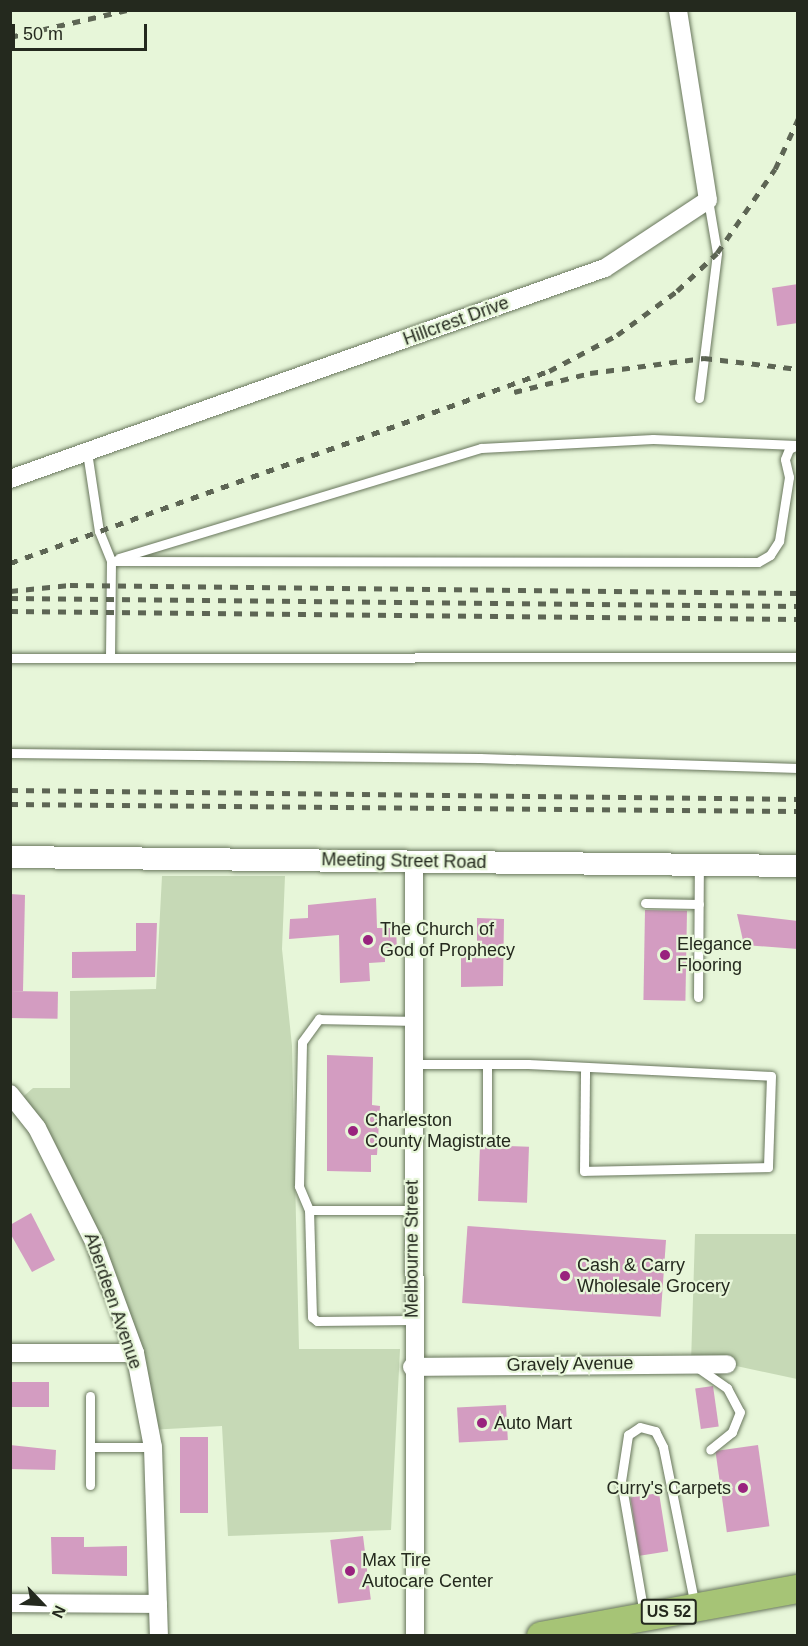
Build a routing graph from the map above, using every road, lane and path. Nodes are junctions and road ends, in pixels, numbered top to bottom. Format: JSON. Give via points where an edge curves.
{"nodes":[{"id":1,"x":678,"y":10,"type":"edge"},
{"id":2,"x":708,"y":200,"type":"junction"},
{"id":3,"x":699,"y":398,"type":"dead end"},
{"id":4,"x":798,"y":445,"type":"edge"},
{"id":5,"x":87,"y":452,"type":"junction"},
{"id":6,"x":10,"y":479,"type":"edge"},
{"id":7,"x":111,"y":561,"type":"junction"},
{"id":8,"x":110,"y":655,"type":"junction"},
{"id":9,"x":798,"y":657,"type":"edge"},
{"id":10,"x":10,"y":658,"type":"edge"},
{"id":11,"x":10,"y":753,"type":"edge"},
{"id":12,"x":798,"y":768,"type":"edge"},
{"id":13,"x":10,"y":857,"type":"edge"},
{"id":14,"x":414,"y":861,"type":"junction"},
{"id":15,"x":699,"y":865,"type":"junction"},
{"id":16,"x":798,"y":866,"type":"edge"},
{"id":17,"x":645,"y":903,"type":"dead end"},
{"id":18,"x":699,"y":903,"type":"junction"},
{"id":19,"x":698,"y":997,"type":"dead end"},
{"id":20,"x":413,"y":1021,"type":"junction"},
{"id":21,"x":413,"y":1064,"type":"junction"},
{"id":22,"x":487,"y":1064,"type":"junction"},
{"id":23,"x":585,"y":1068,"type":"junction"},
{"id":24,"x":10,"y":1094,"type":"edge"},
{"id":25,"x":487,"y":1136,"type":"dead end"},
{"id":26,"x":309,"y":1210,"type":"junction"},
{"id":27,"x":412,"y":1210,"type":"junction"},
{"id":28,"x":412,"y":1320,"type":"junction"},
{"id":29,"x":10,"y":1353,"type":"edge"},
{"id":30,"x":135,"y":1353,"type":"junction"},
{"id":31,"x":691,"y":1363,"type":"junction"},
{"id":32,"x":727,"y":1364,"type":"dead end"},
{"id":33,"x":412,"y":1367,"type":"junction"},
{"id":34,"x":90,"y":1396,"type":"dead end"},
{"id":35,"x":90,"y":1447,"type":"junction"},
{"id":36,"x":153,"y":1447,"type":"junction"},
{"id":37,"x":710,"y":1450,"type":"dead end"},
{"id":38,"x":90,"y":1485,"type":"dead end"},
{"id":39,"x":798,"y":1589,"type":"edge"},
{"id":40,"x":10,"y":1603,"type":"edge"},
{"id":41,"x":158,"y":1604,"type":"junction"},
{"id":42,"x":695,"y":1608,"type":"junction"},
{"id":43,"x":645,"y":1617,"type":"junction"},
{"id":44,"x":159,"y":1635,"type":"edge"},
{"id":45,"x":415,"y":1635,"type":"edge"},
{"id":46,"x":541,"y":1635,"type":"edge"}],
"edges":[{"from":1,"to":2,"type":"street"},
{"from":2,"to":3,"type":"lane","via":[[717,253]]},
{"from":2,"to":5,"type":"street","name":"Hillcrest Drive","via":[[605,267]]},
{"from":4,"to":7,"type":"lane","via":[[653,439],[481,448],[169,540]]},
{"from":4,"to":7,"type":"lane","via":[[789,449],[785,459],[789,477],[779,541],[770,555],[758,562]]},
{"from":5,"to":6,"type":"street","name":"Hillcrest Drive"},
{"from":5,"to":7,"type":"lane","via":[[99,531]]},
{"from":7,"to":8,"type":"lane"},
{"from":8,"to":9,"type":"lane"},
{"from":8,"to":10,"type":"lane"},
{"from":11,"to":12,"type":"lane","via":[[480,758]]},
{"from":13,"to":14,"type":"street","name":"Meeting Street Road"},
{"from":14,"to":15,"type":"street","name":"Meeting Street Road"},
{"from":14,"to":20,"type":"street","name":"Melbourne Street"},
{"from":15,"to":16,"type":"street","name":"Meeting Street Road"},
{"from":15,"to":18,"type":"lane"},
{"from":17,"to":18,"type":"lane"},
{"from":18,"to":19,"type":"lane"},
{"from":20,"to":21,"type":"street","name":"Melbourne Street"},
{"from":20,"to":26,"type":"lane","via":[[319,1019],[302,1042],[299,1186]]},
{"from":21,"to":22,"type":"lane"},
{"from":21,"to":27,"type":"street","name":"Melbourne Street"},
{"from":22,"to":23,"type":"lane"},
{"from":22,"to":25,"type":"lane"},
{"from":23,"to":23,"type":"lane","via":[[771,1076],[768,1167],[584,1171]]},
{"from":24,"to":30,"type":"street","name":"Aberdeen Avenue","via":[[37,1128],[95,1244]]},
{"from":26,"to":27,"type":"lane"},
{"from":26,"to":28,"type":"lane","via":[[312,1317],[317,1321]]},
{"from":27,"to":28,"type":"street","name":"Melbourne Street"},
{"from":28,"to":33,"type":"street","name":"Melbourne Street"},
{"from":29,"to":30,"type":"street"},
{"from":30,"to":36,"type":"street","name":"Aberdeen Avenue"},
{"from":31,"to":32,"type":"street","name":"Gravely Avenue"},
{"from":31,"to":33,"type":"street","name":"Gravely Avenue"},
{"from":31,"to":37,"type":"lane","via":[[727,1388],[740,1412],[732,1432]]},
{"from":33,"to":45,"type":"street","name":"Melbourne Street"},
{"from":34,"to":35,"type":"lane"},
{"from":35,"to":36,"type":"lane"},
{"from":35,"to":38,"type":"lane"},
{"from":36,"to":41,"type":"street","name":"Aberdeen Avenue"},
{"from":39,"to":42,"type":"main road","number":"US 52"},
{"from":40,"to":41,"type":"street"},
{"from":41,"to":44,"type":"street","name":"Aberdeen Avenue"},
{"from":42,"to":43,"type":"main road","number":"US 52"},
{"from":42,"to":43,"type":"lane","via":[[663,1447],[655,1431],[640,1427],[628,1435],[621,1480]]},
{"from":43,"to":46,"type":"main road","number":"US 52"}]}
